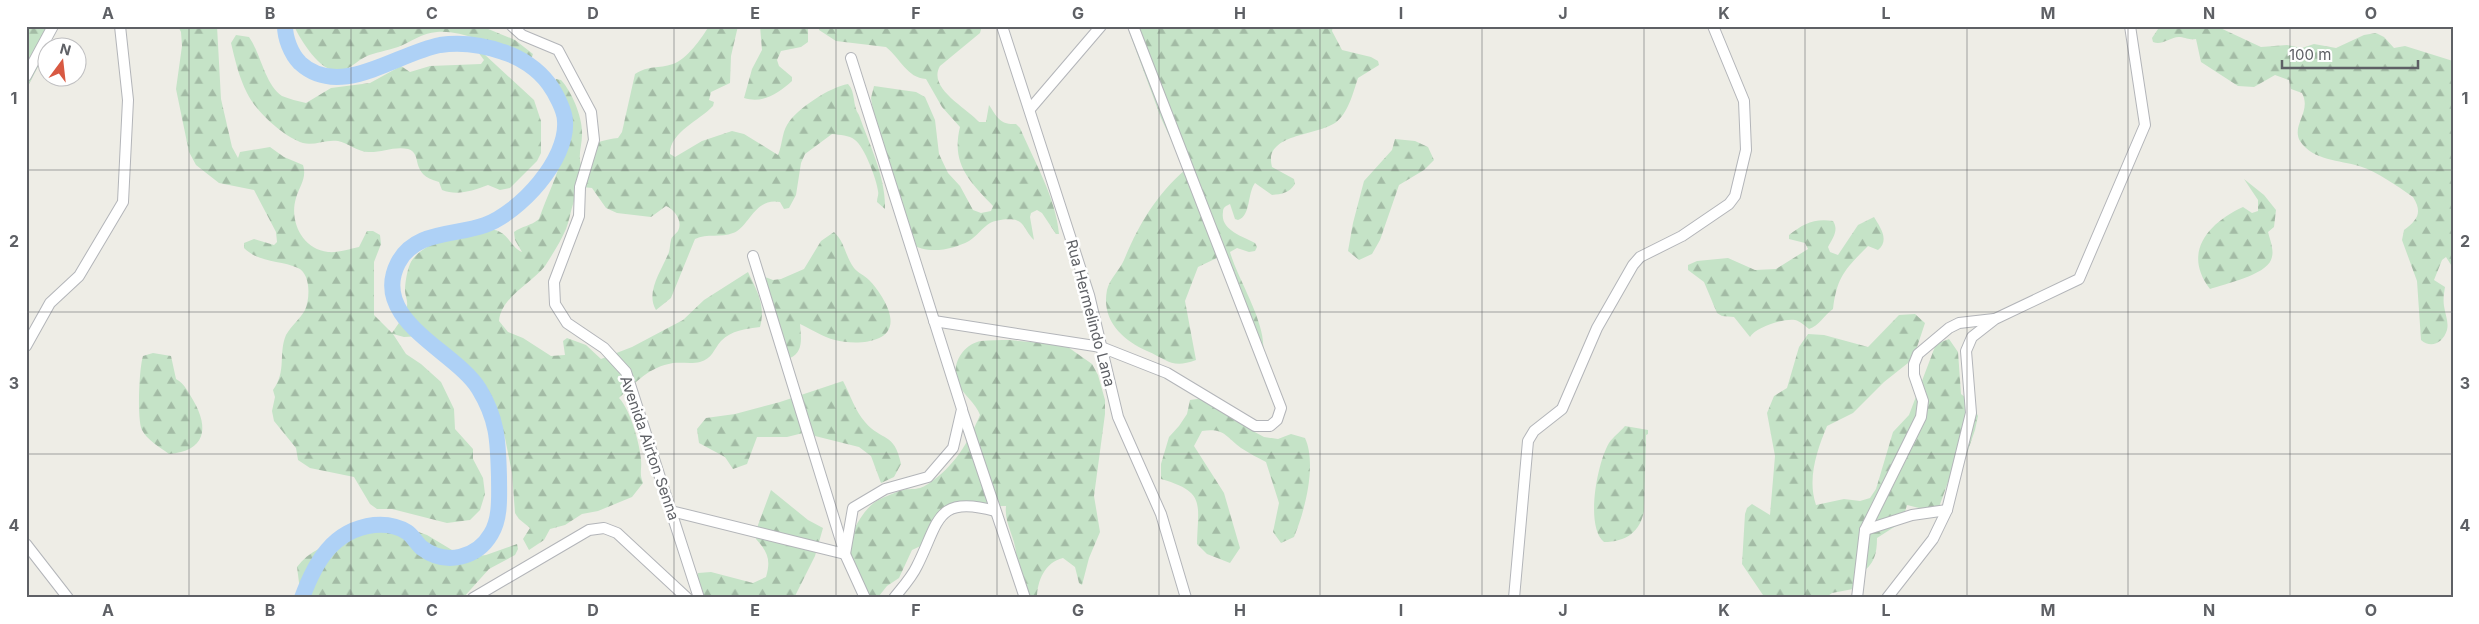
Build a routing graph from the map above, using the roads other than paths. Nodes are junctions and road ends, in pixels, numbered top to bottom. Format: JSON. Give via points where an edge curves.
{"nodes":[{"id":1,"x":54,"y":26,"type":"edge"},
{"id":2,"x":120,"y":26,"type":"edge"},
{"id":3,"x":512,"y":26,"type":"edge"},
{"id":4,"x":1002,"y":26,"type":"edge"},
{"id":5,"x":1101,"y":26,"type":"edge"},
{"id":6,"x":1133,"y":26,"type":"edge"},
{"id":7,"x":1713,"y":26,"type":"edge"},
{"id":8,"x":2130,"y":26,"type":"edge"},
{"id":9,"x":851,"y":58,"type":"dead end"},
{"id":10,"x":26,"y":76,"type":"edge"},
{"id":11,"x":1030,"y":109,"type":"junction"},
{"id":12,"x":753,"y":256,"type":"dead end"},
{"id":13,"x":1995,"y":319,"type":"junction"},
{"id":14,"x":934,"y":321,"type":"junction"},
{"id":15,"x":26,"y":346,"type":"edge"},
{"id":16,"x":1101,"y":346,"type":"junction"},
{"id":17,"x":962,"y":409,"type":"junction"},
{"id":18,"x":995,"y":510,"type":"junction"},
{"id":19,"x":1947,"y":510,"type":"junction"},
{"id":20,"x":671,"y":511,"type":"junction"},
{"id":21,"x":1865,"y":530,"type":"junction"},
{"id":22,"x":26,"y":544,"type":"edge"},
{"id":23,"x":845,"y":554,"type":"junction"},
{"id":24,"x":68,"y":598,"type":"edge"},
{"id":25,"x":473,"y":598,"type":"edge"},
{"id":26,"x":687,"y":598,"type":"edge"},
{"id":27,"x":699,"y":598,"type":"edge"},
{"id":28,"x":865,"y":598,"type":"edge"},
{"id":29,"x":894,"y":598,"type":"edge"},
{"id":30,"x":1025,"y":598,"type":"edge"},
{"id":31,"x":1186,"y":598,"type":"edge"},
{"id":32,"x":1514,"y":598,"type":"edge"},
{"id":33,"x":1857,"y":598,"type":"edge"},
{"id":34,"x":1887,"y":598,"type":"edge"}],
"edges":[{"from":1,"to":10,"type":"street"},
{"from":2,"to":15,"type":"street","via":[[128,100],[123,202],[79,276],[50,303]]},
{"from":3,"to":20,"type":"street","name":"Avenida Airton Senna","via":[[522,35],[558,50],[592,112],[594,140],[580,187],[579,216],[554,282],[555,304],[566,324],[604,348],[626,372]]},
{"from":4,"to":11,"type":"street","name":"Rua Hermelindo Lana"},
{"from":5,"to":11,"type":"street"},
{"from":6,"to":16,"type":"street","via":[[1281,408],[1280,416],[1270,426],[1255,426],[1167,372]]},
{"from":7,"to":32,"type":"street","via":[[1744,101],[1746,150],[1735,196],[1729,204],[1682,236],[1640,257],[1633,265],[1597,328],[1562,409],[1534,431],[1528,441]]},
{"from":8,"to":13,"type":"street","via":[[2145,125],[2079,279]]},
{"from":9,"to":14,"type":"street"},
{"from":11,"to":16,"type":"street","name":"Rua Hermelindo Lana","via":[[1089,295]]},
{"from":12,"to":23,"type":"street"},
{"from":13,"to":19,"type":"street","via":[[1972,337],[1966,351],[1971,413]]},
{"from":13,"to":21,"type":"street","via":[[1959,323],[1918,354],[1914,375],[1923,401],[1922,417]]},
{"from":14,"to":16,"type":"street"},
{"from":14,"to":17,"type":"street"},
{"from":16,"to":31,"type":"street","name":"Rua Hermelindo Lana","via":[[1118,418],[1161,514]]},
{"from":17,"to":18,"type":"street"},
{"from":17,"to":23,"type":"street","via":[[953,448],[928,477],[885,489],[853,508]]},
{"from":18,"to":29,"type":"street","via":[[974,505],[952,507],[935,524],[917,568]]},
{"from":18,"to":30,"type":"street"},
{"from":19,"to":21,"type":"street","via":[[1912,515]]},
{"from":19,"to":34,"type":"street","via":[[1934,539]]},
{"from":20,"to":23,"type":"street"},
{"from":20,"to":27,"type":"street","name":"Avenida Airton Senna"},
{"from":21,"to":33,"type":"street"},
{"from":22,"to":24,"type":"street"},
{"from":23,"to":28,"type":"street"},
{"from":25,"to":26,"type":"street","via":[[589,530],[604,528],[617,532]]}]}
